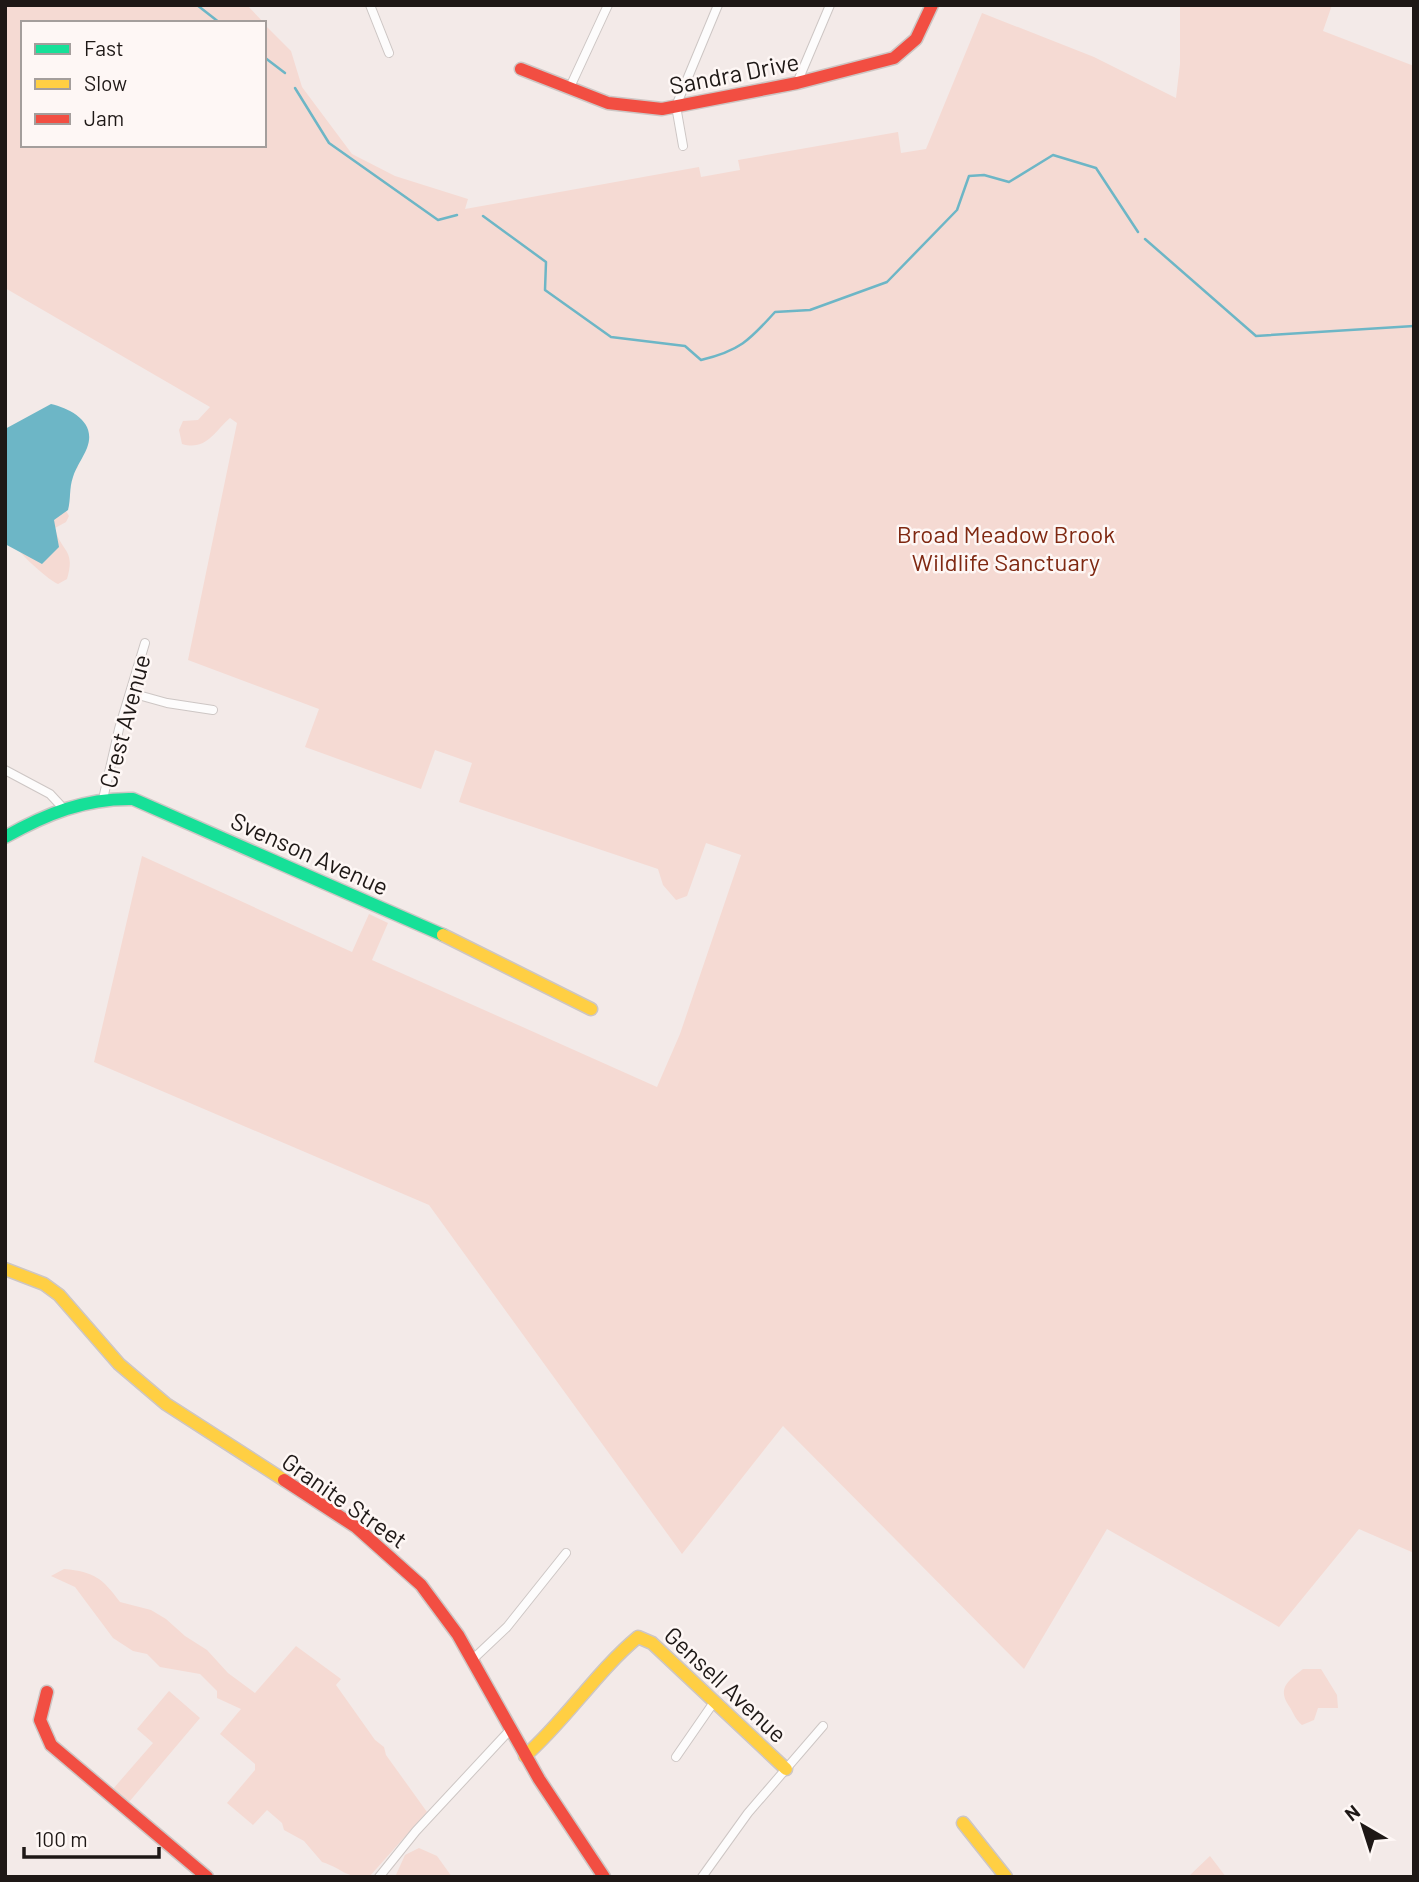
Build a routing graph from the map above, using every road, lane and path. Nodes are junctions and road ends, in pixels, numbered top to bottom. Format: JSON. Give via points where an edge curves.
{"nodes":[{"id":1,"x":370,"y":5,"type":"edge"},
{"id":2,"x":608,"y":5,"type":"edge"},
{"id":3,"x":718,"y":5,"type":"edge"},
{"id":4,"x":830,"y":5,"type":"edge"},
{"id":5,"x":932,"y":5,"type":"edge"},
{"id":6,"x":389,"y":53,"type":"dead end"},
{"id":7,"x":521,"y":69,"type":"dead end"},
{"id":8,"x":797,"y":83,"type":"junction"},
{"id":9,"x":570,"y":88,"type":"junction"},
{"id":10,"x":676,"y":106,"type":"junction"},
{"id":11,"x":683,"y":146,"type":"dead end"},
{"id":12,"x":145,"y":643,"type":"dead end"},
{"id":13,"x":131,"y":693,"type":"junction"},
{"id":14,"x":213,"y":710,"type":"dead end"},
{"id":15,"x":5,"y":770,"type":"edge"},
{"id":16,"x":103,"y":799,"type":"junction"},
{"id":17,"x":63,"y":808,"type":"junction"},
{"id":18,"x":5,"y":837,"type":"edge"},
{"id":19,"x":590,"y":1009,"type":"dead end"},
{"id":20,"x":5,"y":1269,"type":"edge"},
{"id":21,"x":566,"y":1553,"type":"dead end"},
{"id":22,"x":472,"y":1660,"type":"junction"},
{"id":23,"x":47,"y":1692,"type":"dead end"},
{"id":24,"x":714,"y":1702,"type":"junction"},
{"id":25,"x":823,"y":1726,"type":"dead end"},
{"id":26,"x":510,"y":1730,"type":"junction"},
{"id":27,"x":525,"y":1756,"type":"junction"},
{"id":28,"x":676,"y":1757,"type":"dead end"},
{"id":29,"x":786,"y":1769,"type":"junction"},
{"id":30,"x":963,"y":1823,"type":"dead end"},
{"id":31,"x":207,"y":1877,"type":"edge"},
{"id":32,"x":379,"y":1877,"type":"edge"},
{"id":33,"x":604,"y":1877,"type":"edge"},
{"id":34,"x":702,"y":1877,"type":"edge"},
{"id":35,"x":1006,"y":1877,"type":"edge"}],
"edges":[{"from":1,"to":6,"type":"street"},
{"from":2,"to":9,"type":"street"},
{"from":3,"to":10,"type":"street"},
{"from":4,"to":8,"type":"street"},
{"from":5,"to":8,"type":"street","name":"Sandra Drive","via":[[916,39],[894,58]]},
{"from":7,"to":9,"type":"street","name":"Sandra Drive"},
{"from":8,"to":10,"type":"street","name":"Sandra Drive"},
{"from":9,"to":10,"type":"street","name":"Sandra Drive","via":[[643,111]]},
{"from":10,"to":11,"type":"street"},
{"from":12,"to":13,"type":"street","name":"Crest Avenue"},
{"from":13,"to":14,"type":"street"},
{"from":13,"to":16,"type":"street","name":"Crest Avenue"},
{"from":15,"to":17,"type":"street","via":[[50,794]]},
{"from":16,"to":17,"type":"street","name":"Svenson Avenue"},
{"from":16,"to":19,"type":"street","name":"Svenson Avenue","via":[[133,799],[194,824],[453,939]]},
{"from":17,"to":18,"type":"street","name":"Svenson Avenue"},
{"from":20,"to":22,"type":"street","name":"Granite Street","via":[[59,1295],[119,1364],[166,1404],[384,1549],[442,1611]]},
{"from":21,"to":22,"type":"street","via":[[507,1627]]},
{"from":22,"to":26,"type":"street","name":"Granite Street"},
{"from":23,"to":31,"type":"street","via":[[38,1713],[40,1728],[51,1745]]},
{"from":24,"to":27,"type":"street","name":"Gensell Avenue","via":[[652,1643],[635,1639]]},
{"from":24,"to":28,"type":"street"},
{"from":24,"to":29,"type":"street","name":"Gensell Avenue"},
{"from":25,"to":29,"type":"street"},
{"from":26,"to":27,"type":"street","name":"Granite Street"},
{"from":26,"to":32,"type":"street"},
{"from":27,"to":33,"type":"street","name":"Granite Street"},
{"from":29,"to":34,"type":"street"},
{"from":30,"to":35,"type":"street"}]}
